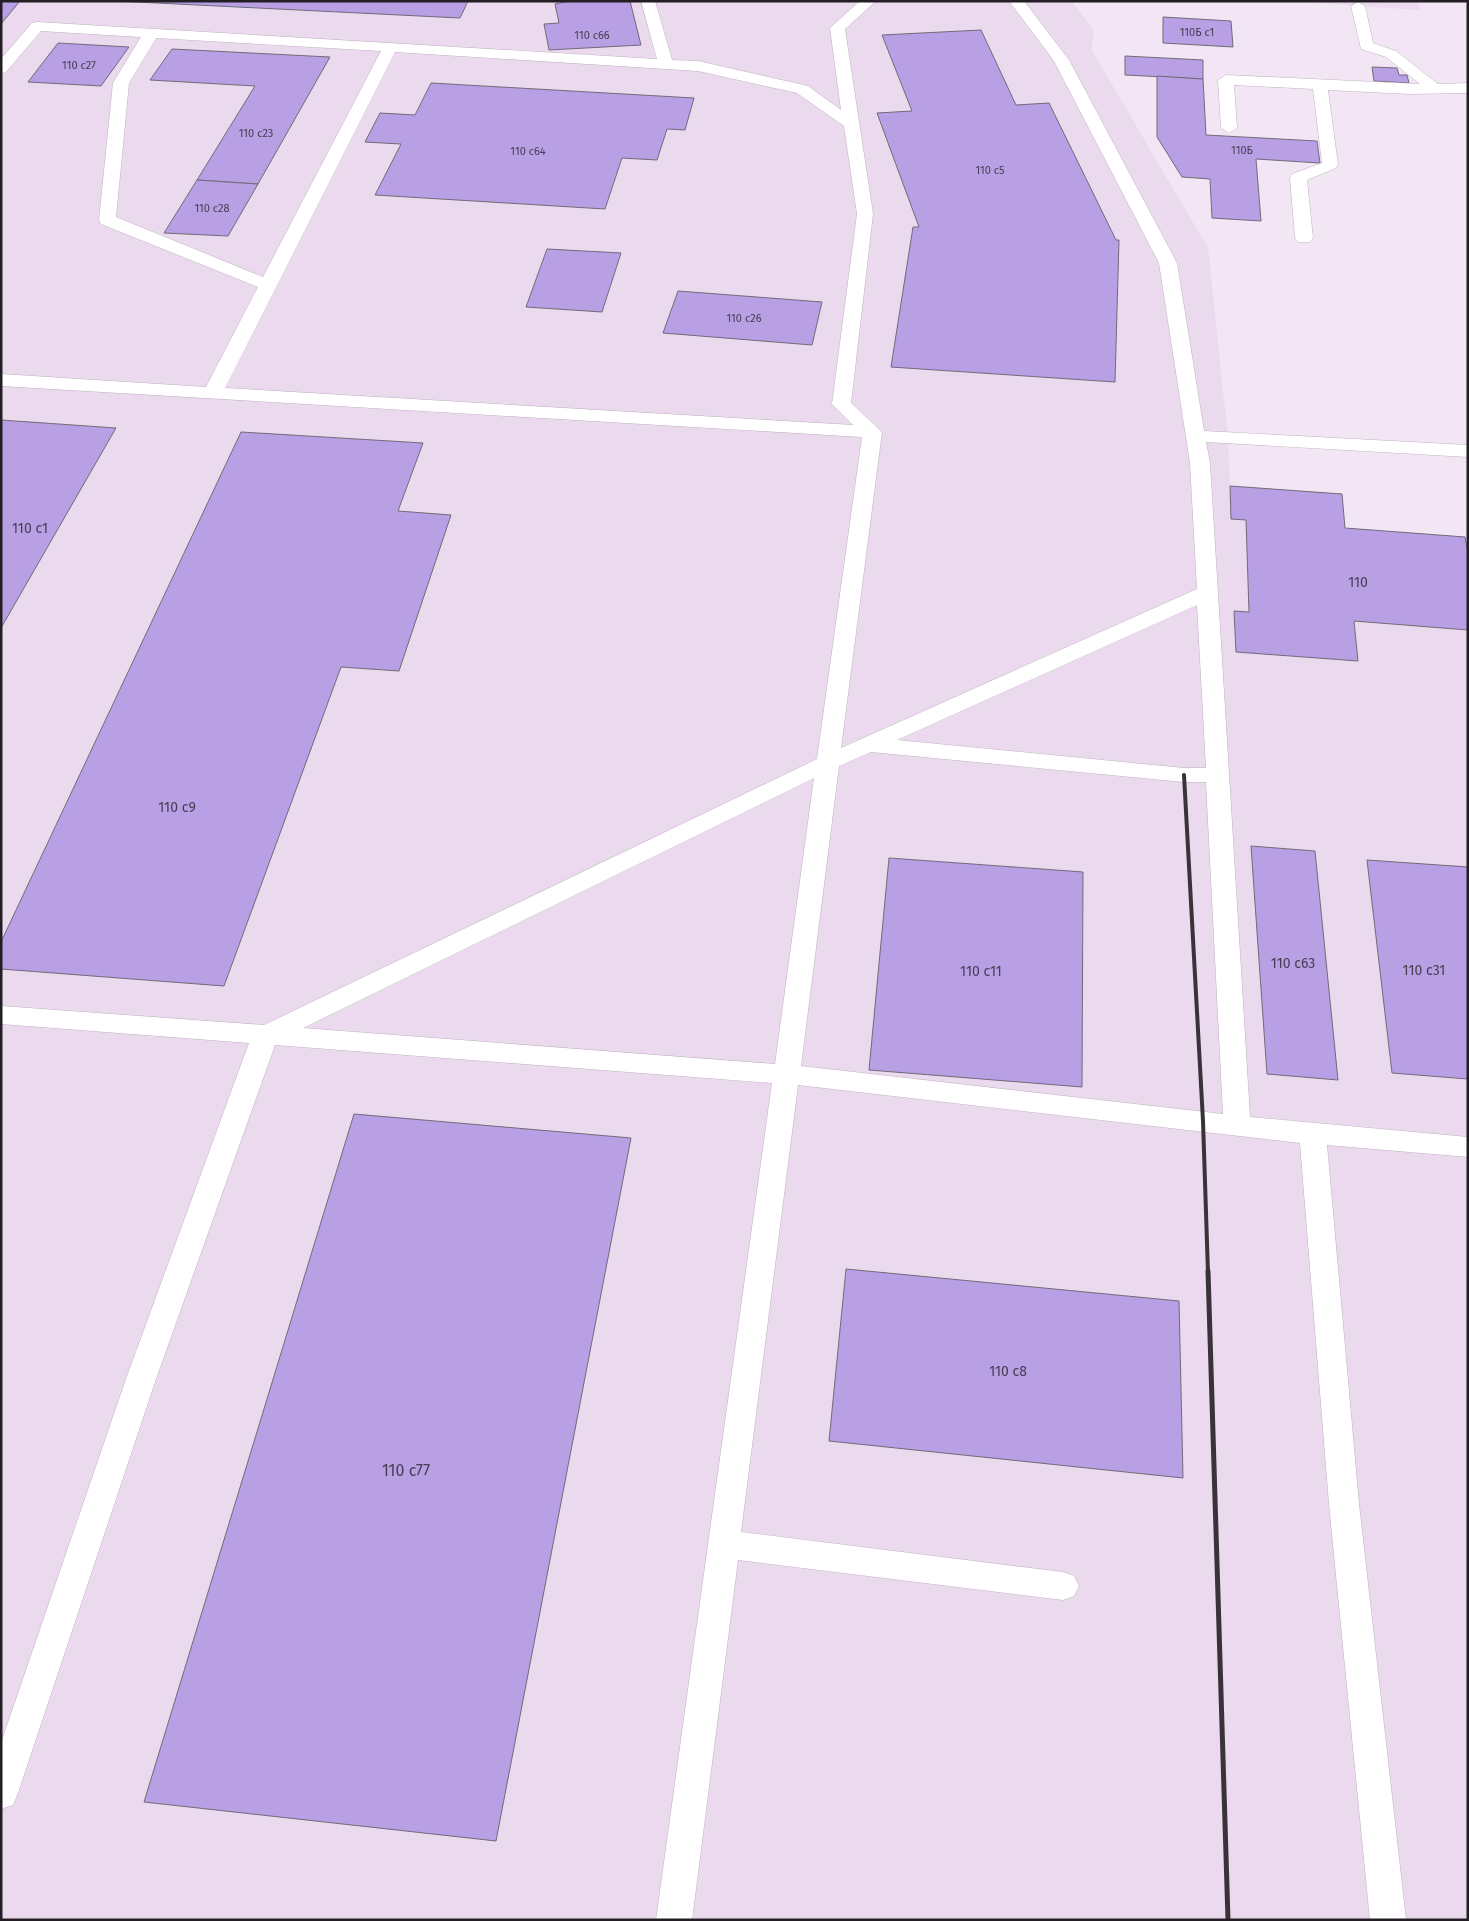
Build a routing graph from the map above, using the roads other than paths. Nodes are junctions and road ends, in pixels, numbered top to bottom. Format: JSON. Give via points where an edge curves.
{"nodes":[{"id":1,"x":648,"y":1,"type":"edge"},
{"id":2,"x":868,"y":1,"type":"edge"},
{"id":3,"x":1016,"y":1,"type":"edge"},
{"id":4,"x":1358,"y":6,"type":"dead end"},
{"id":5,"x":151,"y":32,"type":"junction"},
{"id":6,"x":391,"y":46,"type":"junction"},
{"id":7,"x":666,"y":64,"type":"junction"},
{"id":8,"x":1,"y":69,"type":"edge"},
{"id":9,"x":1320,"y":85,"type":"junction"},
{"id":10,"x":1434,"y":88,"type":"junction"},
{"id":11,"x":1468,"y":88,"type":"edge"},
{"id":12,"x":850,"y":123,"type":"junction"},
{"id":13,"x":1229,"y":128,"type":"dead end"},
{"id":14,"x":1304,"y":238,"type":"dead end"},
{"id":15,"x":268,"y":285,"type":"junction"},
{"id":16,"x":1,"y":380,"type":"edge"},
{"id":17,"x":212,"y":394,"type":"junction"},
{"id":18,"x":872,"y":432,"type":"junction"},
{"id":19,"x":1195,"y":436,"type":"junction"},
{"id":20,"x":1468,"y":451,"type":"edge"},
{"id":21,"x":1206,"y":593,"type":"junction"},
{"id":22,"x":868,"y":745,"type":"junction"},
{"id":23,"x":827,"y":763,"type":"junction"},
{"id":24,"x":1216,"y":775,"type":"junction"},
{"id":25,"x":1,"y":1015,"type":"edge"},
{"id":26,"x":265,"y":1036,"type":"junction"},
{"id":27,"x":785,"y":1074,"type":"junction"},
{"id":28,"x":1237,"y":1126,"type":"junction"},
{"id":29,"x":1313,"y":1134,"type":"junction"},
{"id":30,"x":1468,"y":1147,"type":"edge"},
{"id":31,"x":723,"y":1544,"type":"junction"},
{"id":32,"x":1063,"y":1586,"type":"dead end"},
{"id":33,"x":1,"y":1793,"type":"edge"},
{"id":34,"x":674,"y":1920,"type":"edge"},
{"id":35,"x":1388,"y":1920,"type":"edge"}],
"edges":[{"from":1,"to":7,"type":"lane"},
{"from":2,"to":12,"type":"lane","via":[[837,28]]},
{"from":3,"to":19,"type":"lane","via":[[1061,60],[1168,264]]},
{"from":4,"to":10,"type":"lane","via":[[1366,46],[1391,54]]},
{"from":5,"to":6,"type":"lane"},
{"from":5,"to":8,"type":"lane","via":[[37,26]]},
{"from":5,"to":15,"type":"lane","via":[[122,84],[107,220]]},
{"from":6,"to":7,"type":"lane"},
{"from":6,"to":15,"type":"lane"},
{"from":7,"to":12,"type":"lane","via":[[698,66],[802,89]]},
{"from":9,"to":10,"type":"lane"},
{"from":9,"to":13,"type":"lane","via":[[1226,80]]},
{"from":9,"to":14,"type":"lane","via":[[1330,165],[1298,178]]},
{"from":10,"to":11,"type":"lane"},
{"from":12,"to":18,"type":"lane","via":[[865,214],[841,404]]},
{"from":15,"to":17,"type":"lane"},
{"from":16,"to":17,"type":"lane"},
{"from":17,"to":18,"type":"lane"},
{"from":18,"to":23,"type":"lane"},
{"from":19,"to":20,"type":"lane"},
{"from":19,"to":21,"type":"lane","via":[[1200,463]]},
{"from":21,"to":22,"type":"lane"},
{"from":21,"to":24,"type":"lane"},
{"from":22,"to":23,"type":"lane"},
{"from":22,"to":24,"type":"lane","via":[[1184,775]]},
{"from":23,"to":26,"type":"lane"},
{"from":23,"to":27,"type":"lane"},
{"from":24,"to":28,"type":"lane"},
{"from":25,"to":26,"type":"lane"},
{"from":26,"to":27,"type":"lane"},
{"from":26,"to":33,"type":"lane","via":[[144,1370]]},
{"from":27,"to":28,"type":"lane"},
{"from":27,"to":31,"type":"lane"},
{"from":28,"to":29,"type":"lane"},
{"from":29,"to":30,"type":"lane"},
{"from":29,"to":35,"type":"lane","via":[[1344,1504]]},
{"from":31,"to":32,"type":"lane"},
{"from":31,"to":34,"type":"lane"}]}
